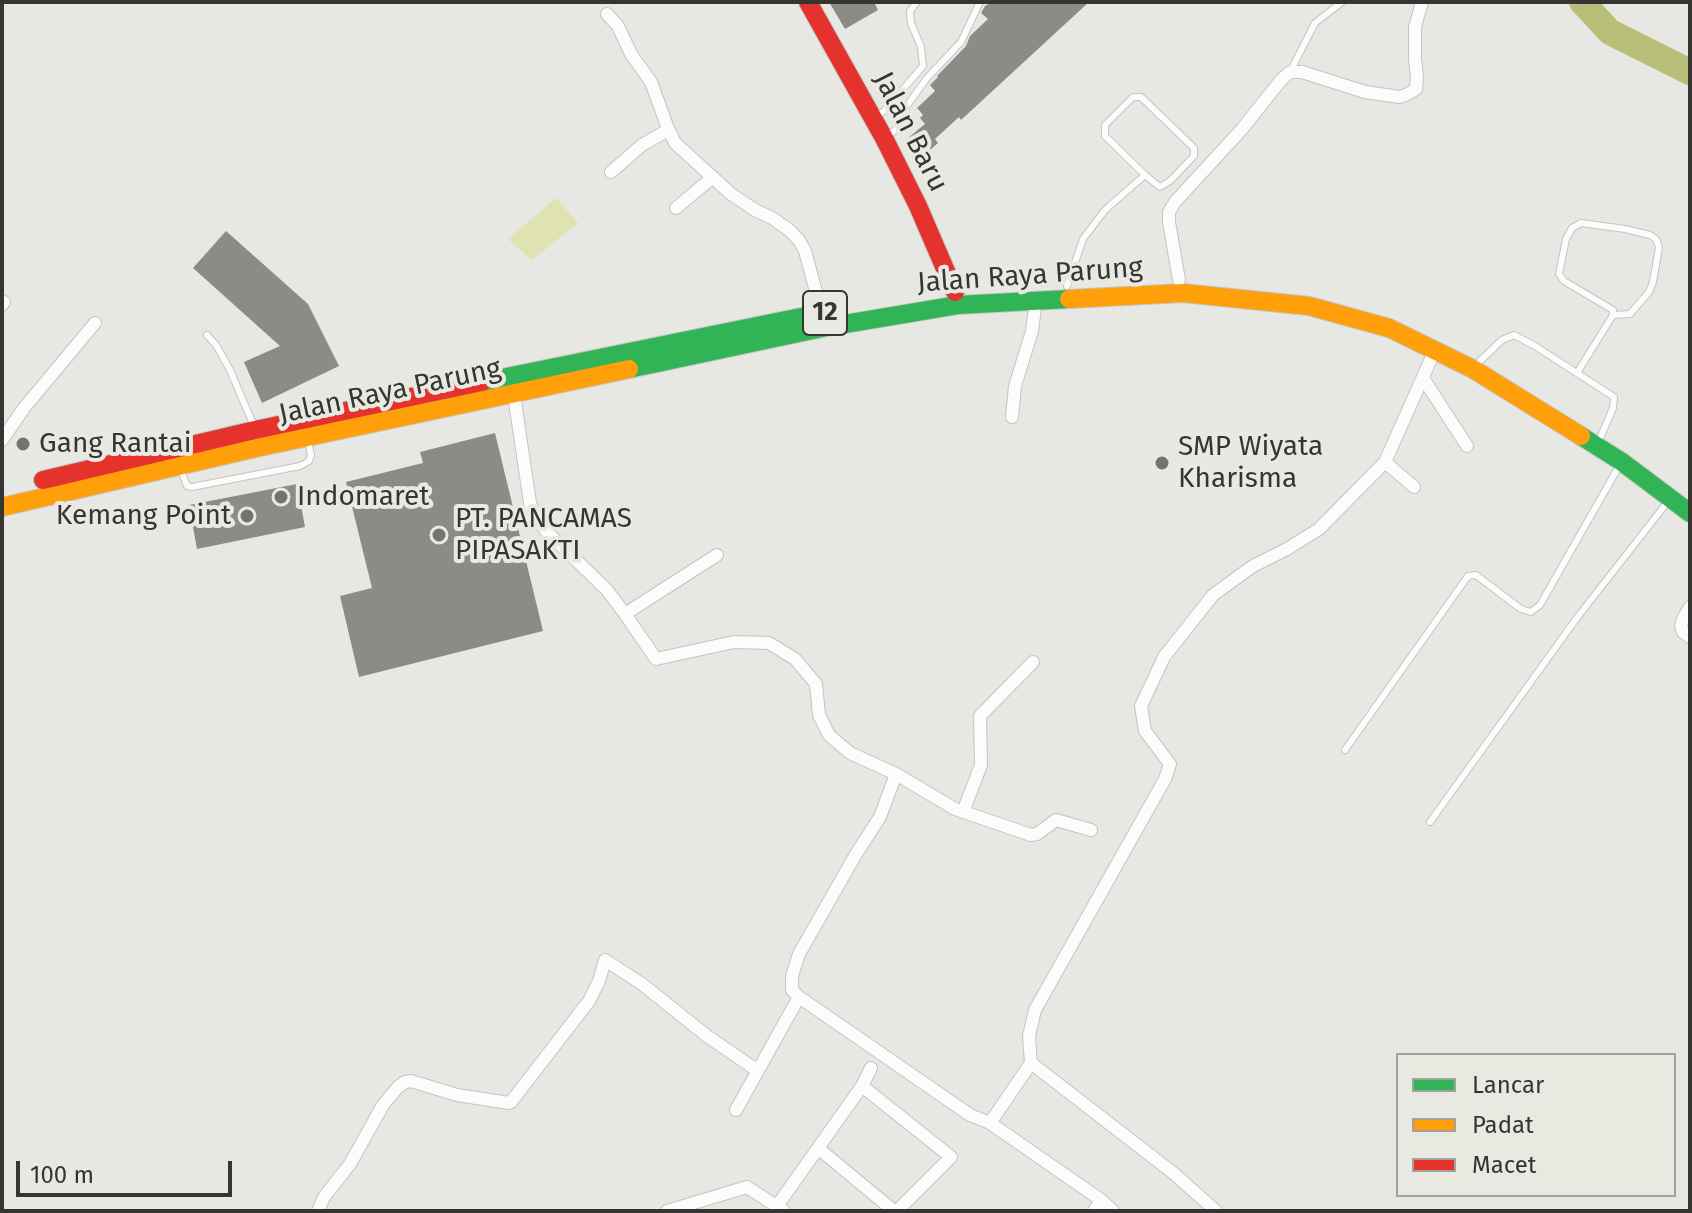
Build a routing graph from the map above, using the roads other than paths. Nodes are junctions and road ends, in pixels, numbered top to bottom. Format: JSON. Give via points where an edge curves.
{"nodes":[{"id":1,"x":808,"y":2,"type":"edge"},
{"id":2,"x":917,"y":2,"type":"edge"},
{"id":3,"x":980,"y":2,"type":"edge"},
{"id":4,"x":1342,"y":2,"type":"edge"},
{"id":5,"x":1422,"y":2,"type":"edge"},
{"id":6,"x":607,"y":14,"type":"dead end"},
{"id":7,"x":1290,"y":72,"type":"junction"},
{"id":8,"x":873,"y":119,"type":"junction"},
{"id":9,"x":668,"y":130,"type":"junction"},
{"id":10,"x":884,"y":138,"type":"junction"},
{"id":11,"x":611,"y":172,"type":"dead end"},
{"id":12,"x":1145,"y":175,"type":"junction"},
{"id":13,"x":713,"y":177,"type":"junction"},
{"id":14,"x":676,"y":208,"type":"dead end"},
{"id":15,"x":1179,"y":280,"type":"junction"},
{"id":16,"x":1067,"y":286,"type":"junction"},
{"id":17,"x":955,"y":292,"type":"junction"},
{"id":18,"x":1036,"y":300,"type":"junction"},
{"id":19,"x":822,"y":314,"type":"junction"},
{"id":20,"x":1613,"y":315,"type":"junction"},
{"id":21,"x":95,"y":323,"type":"dead end"},
{"id":22,"x":207,"y":335,"type":"dead end"},
{"id":23,"x":1435,"y":350,"type":"junction"},
{"id":24,"x":1480,"y":361,"type":"junction"},
{"id":25,"x":1577,"y":373,"type":"junction"},
{"id":26,"x":1423,"y":378,"type":"junction"},
{"id":27,"x":514,"y":395,"type":"junction"},
{"id":28,"x":1012,"y":417,"type":"dead end"},
{"id":29,"x":1601,"y":436,"type":"junction"},
{"id":30,"x":307,"y":437,"type":"junction"},
{"id":31,"x":258,"y":438,"type":"junction"},
{"id":32,"x":2,"y":440,"type":"edge"},
{"id":33,"x":1467,"y":446,"type":"dead end"},
{"id":34,"x":1385,"y":462,"type":"junction"},
{"id":35,"x":1622,"y":462,"type":"junction"},
{"id":36,"x":180,"y":466,"type":"junction"},
{"id":37,"x":1414,"y":487,"type":"dead end"},
{"id":38,"x":2,"y":490,"type":"edge"},
{"id":39,"x":1681,"y":497,"type":"edge"},
{"id":40,"x":2,"y":507,"type":"edge"},
{"id":41,"x":1690,"y":513,"type":"edge"},
{"id":42,"x":717,"y":555,"type":"dead end"},
{"id":43,"x":1690,"y":607,"type":"edge"},
{"id":44,"x":625,"y":614,"type":"junction"},
{"id":45,"x":1690,"y":637,"type":"edge"},
{"id":46,"x":1033,"y":662,"type":"dead end"},
{"id":47,"x":1345,"y":750,"type":"dead end"},
{"id":48,"x":896,"y":774,"type":"junction"},
{"id":49,"x":963,"y":812,"type":"junction"},
{"id":50,"x":1430,"y":822,"type":"dead end"},
{"id":51,"x":1091,"y":830,"type":"dead end"},
{"id":52,"x":799,"y":997,"type":"junction"},
{"id":53,"x":1031,"y":1063,"type":"junction"},
{"id":54,"x":871,"y":1068,"type":"dead end"},
{"id":55,"x":758,"y":1071,"type":"junction"},
{"id":56,"x":862,"y":1086,"type":"junction"},
{"id":57,"x":736,"y":1110,"type":"dead end"},
{"id":58,"x":990,"y":1123,"type":"junction"},
{"id":59,"x":818,"y":1148,"type":"junction"},
{"id":60,"x":1097,"y":1206,"type":"edge"},
{"id":61,"x":780,"y":1208,"type":"edge"},
{"id":62,"x":318,"y":1211,"type":"edge"},
{"id":63,"x":669,"y":1211,"type":"edge"},
{"id":64,"x":896,"y":1211,"type":"edge"},
{"id":65,"x":1113,"y":1211,"type":"edge"},
{"id":66,"x":1216,"y":1211,"type":"edge"}],
"edges":[{"from":1,"to":8,"type":"main road","name":"Jalan Baru"},
{"from":2,"to":8,"type":"lane","via":[[910,11],[911,23],[923,66]]},
{"from":3,"to":10,"type":"lane","via":[[961,42],[906,107],[901,126]]},
{"from":4,"to":7,"type":"lane","via":[[1315,23]]},
{"from":5,"to":7,"type":"street","via":[[1415,27],[1416,89],[1408,94],[1365,92]]},
{"from":6,"to":9,"type":"street","via":[[651,82]]},
{"from":7,"to":15,"type":"street","via":[[1169,212]]},
{"from":8,"to":10,"type":"main road","name":"Jalan Baru"},
{"from":9,"to":11,"type":"street"},
{"from":9,"to":13,"type":"street"},
{"from":10,"to":17,"type":"main road","name":"Jalan Baru"},
{"from":12,"to":12,"type":"lane","via":[[1160,187],[1194,156],[1194,148],[1141,97],[1133,97],[1105,125],[1105,136]]},
{"from":12,"to":16,"type":"lane","via":[[1105,210],[1083,239]]},
{"from":13,"to":14,"type":"street"},
{"from":13,"to":19,"type":"street","via":[[799,240]]},
{"from":15,"to":16,"type":"main road","name":"Jalan Raya Parung","number":"12"},
{"from":15,"to":24,"type":"main road","name":"Jalan Raya Parung","number":"12","via":[[1318,294],[1394,316]]},
{"from":16,"to":17,"type":"main road","name":"Jalan Raya Parung","number":"12"},
{"from":17,"to":19,"type":"main road","name":"Jalan Raya Parung","number":"12"},
{"from":18,"to":23,"type":"main road","name":"Jalan Raya Parung","number":"12","via":[[1183,293],[1309,306],[1389,328]]},
{"from":18,"to":27,"type":"main road","name":"Jalan Raya Parung","number":"12","via":[[958,305],[827,327]]},
{"from":18,"to":28,"type":"street"},
{"from":19,"to":31,"type":"main road","name":"Jalan Raya Parung","number":"12"},
{"from":20,"to":20,"type":"lane","via":[[1559,274],[1566,239],[1581,223],[1650,235],[1659,247],[1649,292],[1630,314]]},
{"from":20,"to":25,"type":"lane"},
{"from":21,"to":32,"type":"street"},
{"from":22,"to":31,"type":"lane","via":[[230,370]]},
{"from":23,"to":26,"type":"street"},
{"from":23,"to":35,"type":"main road","name":"Jalan Raya Parung","number":"12"},
{"from":24,"to":25,"type":"lane","via":[[1514,335]]},
{"from":24,"to":29,"type":"main road","name":"Jalan Raya Parung","number":"12"},
{"from":25,"to":29,"type":"lane","via":[[1614,397]]},
{"from":26,"to":33,"type":"street"},
{"from":26,"to":34,"type":"street"},
{"from":27,"to":30,"type":"main road","name":"Jalan Raya Parung","number":"12"},
{"from":27,"to":44,"type":"street","via":[[536,517]]},
{"from":29,"to":39,"type":"main road","name":"Jalan Raya Parung","number":"12","via":[[1626,450]]},
{"from":30,"to":31,"type":"main road","name":"Jalan Raya Parung","number":"12"},
{"from":30,"to":36,"type":"lane","via":[[311,455],[300,466],[192,487]]},
{"from":31,"to":36,"type":"main road","name":"Jalan Raya Parung","number":"12"},
{"from":31,"to":38,"type":"main road","name":"Jalan Raya Parung","number":"12"},
{"from":34,"to":37,"type":"street"},
{"from":34,"to":53,"type":"street","via":[[1319,529],[1213,595],[1164,657],[1141,706],[1145,731],[1170,764],[1035,1010],[1029,1036]]},
{"from":35,"to":39,"type":"main road","name":"Jalan Raya Parung","number":"12"},
{"from":35,"to":47,"type":"lane","via":[[1540,605],[1531,612],[1521,609],[1476,575],[1468,576]]},
{"from":36,"to":40,"type":"main road","name":"Jalan Raya Parung","number":"12"},
{"from":39,"to":41,"type":"main road","name":"Jalan Raya Parung","number":"12"},
{"from":39,"to":50,"type":"lane","via":[[1576,619]]},
{"from":42,"to":44,"type":"street"},
{"from":43,"to":45,"type":"street","via":[[1681,626]]},
{"from":44,"to":48,"type":"street","via":[[656,659],[734,642],[769,643],[795,659],[816,684],[819,715],[829,735],[850,753]]},
{"from":46,"to":49,"type":"street","via":[[980,716],[981,765]]},
{"from":48,"to":49,"type":"street"},
{"from":48,"to":52,"type":"street","via":[[880,817],[799,954],[792,983]]},
{"from":49,"to":51,"type":"street","via":[[1031,835],[1056,820]]},
{"from":52,"to":55,"type":"street"},
{"from":52,"to":58,"type":"street","via":[[970,1115]]},
{"from":53,"to":58,"type":"street"},
{"from":53,"to":66,"type":"street"},
{"from":54,"to":56,"type":"street"},
{"from":55,"to":57,"type":"street"},
{"from":55,"to":62,"type":"street","via":[[605,960],[589,1001],[511,1102],[405,1082],[383,1105]]},
{"from":56,"to":59,"type":"street"},
{"from":56,"to":64,"type":"street","via":[[951,1157]]},
{"from":58,"to":60,"type":"street"},
{"from":59,"to":61,"type":"street"},
{"from":59,"to":64,"type":"street"},
{"from":60,"to":65,"type":"street"},
{"from":61,"to":63,"type":"street","via":[[747,1187]]}]}
